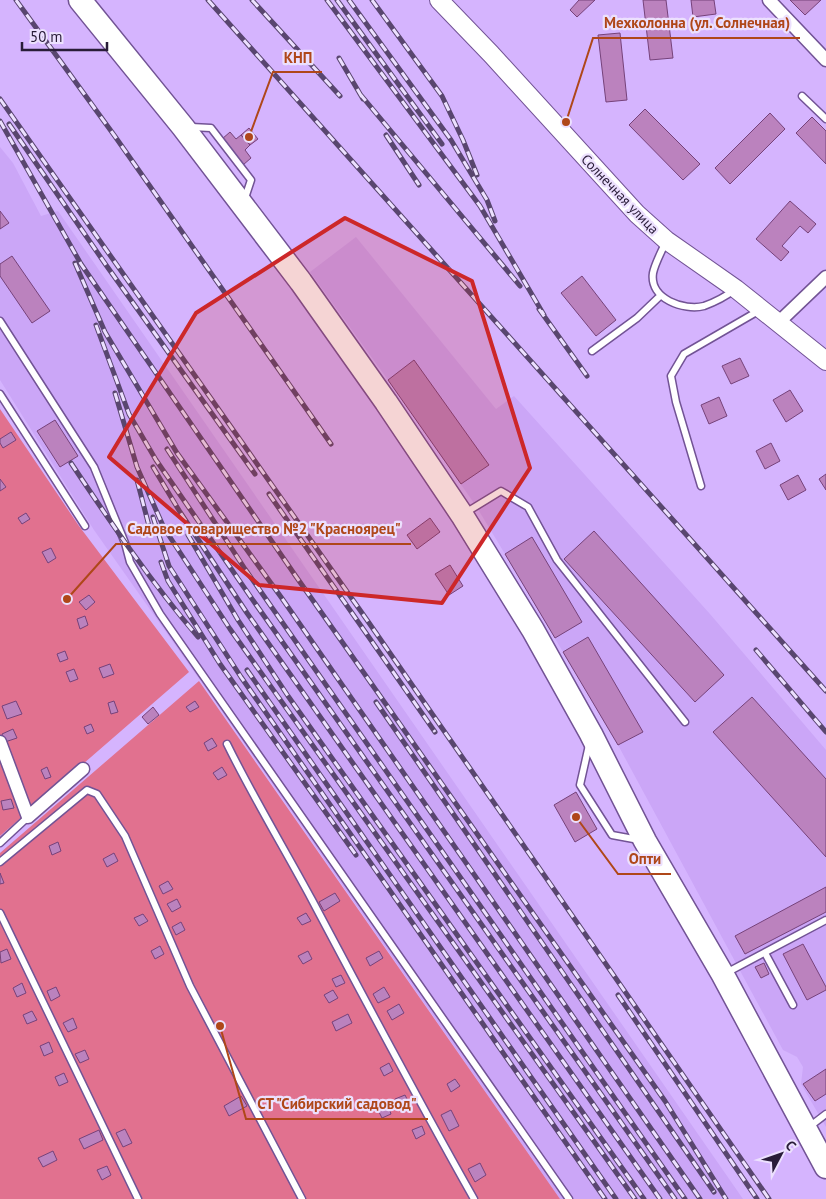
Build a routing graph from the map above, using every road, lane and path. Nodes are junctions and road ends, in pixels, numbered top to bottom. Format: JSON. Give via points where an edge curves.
{"nodes":[{"id":1,"x":80,"y":0,"type":"edge"},
{"id":2,"x":439,"y":0,"type":"edge"},
{"id":3,"x":770,"y":0,"type":"edge"},
{"id":4,"x":826,"y":60,"type":"edge"},
{"id":5,"x":802,"y":96,"type":"dead end"},
{"id":6,"x":826,"y":119,"type":"edge"},
{"id":7,"x":666,"y":240,"type":"junction"},
{"id":8,"x":826,"y":277,"type":"edge"},
{"id":9,"x":736,"y":289,"type":"junction"},
{"id":10,"x":660,"y":296,"type":"junction"},
{"id":11,"x":762,"y":309,"type":"junction"},
{"id":12,"x":0,"y":321,"type":"edge"},
{"id":13,"x":778,"y":322,"type":"junction"},
{"id":14,"x":592,"y":352,"type":"dead end"},
{"id":15,"x":826,"y":361,"type":"edge"},
{"id":16,"x":0,"y":394,"type":"edge"},
{"id":17,"x":701,"y":486,"type":"dead end"},
{"id":18,"x":462,"y":515,"type":"junction"},
{"id":19,"x":85,"y":526,"type":"dead end"},
{"id":20,"x":685,"y":722,"type":"dead end"},
{"id":21,"x":591,"y":734,"type":"junction"},
{"id":22,"x":0,"y":742,"type":"edge"},
{"id":23,"x":227,"y":744,"type":"dead end"},
{"id":24,"x":83,"y":769,"type":"dead end"},
{"id":25,"x":28,"y":817,"type":"junction"},
{"id":26,"x":645,"y":840,"type":"junction"},
{"id":27,"x":0,"y":843,"type":"edge"},
{"id":28,"x":0,"y":862,"type":"edge"},
{"id":29,"x":0,"y":913,"type":"edge"},
{"id":30,"x":826,"y":920,"type":"edge"},
{"id":31,"x":766,"y":953,"type":"junction"},
{"id":32,"x":723,"y":975,"type":"junction"},
{"id":33,"x":793,"y":1004,"type":"dead end"},
{"id":34,"x":826,"y":1114,"type":"edge"},
{"id":35,"x":806,"y":1130,"type":"junction"},
{"id":36,"x":826,"y":1167,"type":"edge"},
{"id":37,"x":138,"y":1199,"type":"edge"},
{"id":38,"x":302,"y":1199,"type":"edge"},
{"id":39,"x":474,"y":1199,"type":"edge"},
{"id":40,"x":569,"y":1199,"type":"edge"}],
"edges":[{"from":1,"to":18,"type":"highway","via":[[183,127],[301,282]]},
{"from":2,"to":7,"type":"street","name":"Солнечная улица","via":[[637,214]]},
{"from":3,"to":4,"type":"street"},
{"from":5,"to":6,"type":"lane"},
{"from":7,"to":9,"type":"street","name":"Солнечная улица"},
{"from":7,"to":10,"type":"lane","via":[[653,274]]},
{"from":8,"to":13,"type":"street"},
{"from":9,"to":10,"type":"lane","via":[[701,306],[668,302]]},
{"from":9,"to":11,"type":"street","name":"Солнечная улица"},
{"from":10,"to":14,"type":"lane"},
{"from":11,"to":13,"type":"street","name":"Солнечная улица"},
{"from":11,"to":17,"type":"lane","via":[[684,354],[672,376],[676,402]]},
{"from":12,"to":40,"type":"lane","via":[[94,467],[130,562],[160,614]]},
{"from":13,"to":15,"type":"street","name":"Солнечная улица"},
{"from":16,"to":19,"type":"lane"},
{"from":18,"to":20,"type":"lane","via":[[501,491],[528,507],[557,560]]},
{"from":18,"to":21,"type":"highway","via":[[533,630]]},
{"from":21,"to":26,"type":"highway"},
{"from":21,"to":26,"type":"lane","via":[[580,786],[612,835]]},
{"from":22,"to":25,"type":"street"},
{"from":23,"to":39,"type":"lane"},
{"from":24,"to":25,"type":"street"},
{"from":25,"to":27,"type":"lane"},
{"from":26,"to":32,"type":"highway"},
{"from":28,"to":38,"type":"lane","via":[[87,790],[97,794],[125,836],[190,986]]},
{"from":29,"to":37,"type":"lane"},
{"from":30,"to":31,"type":"lane"},
{"from":31,"to":32,"type":"lane"},
{"from":31,"to":33,"type":"lane"},
{"from":32,"to":35,"type":"highway"},
{"from":34,"to":35,"type":"lane"},
{"from":35,"to":36,"type":"highway"}]}
